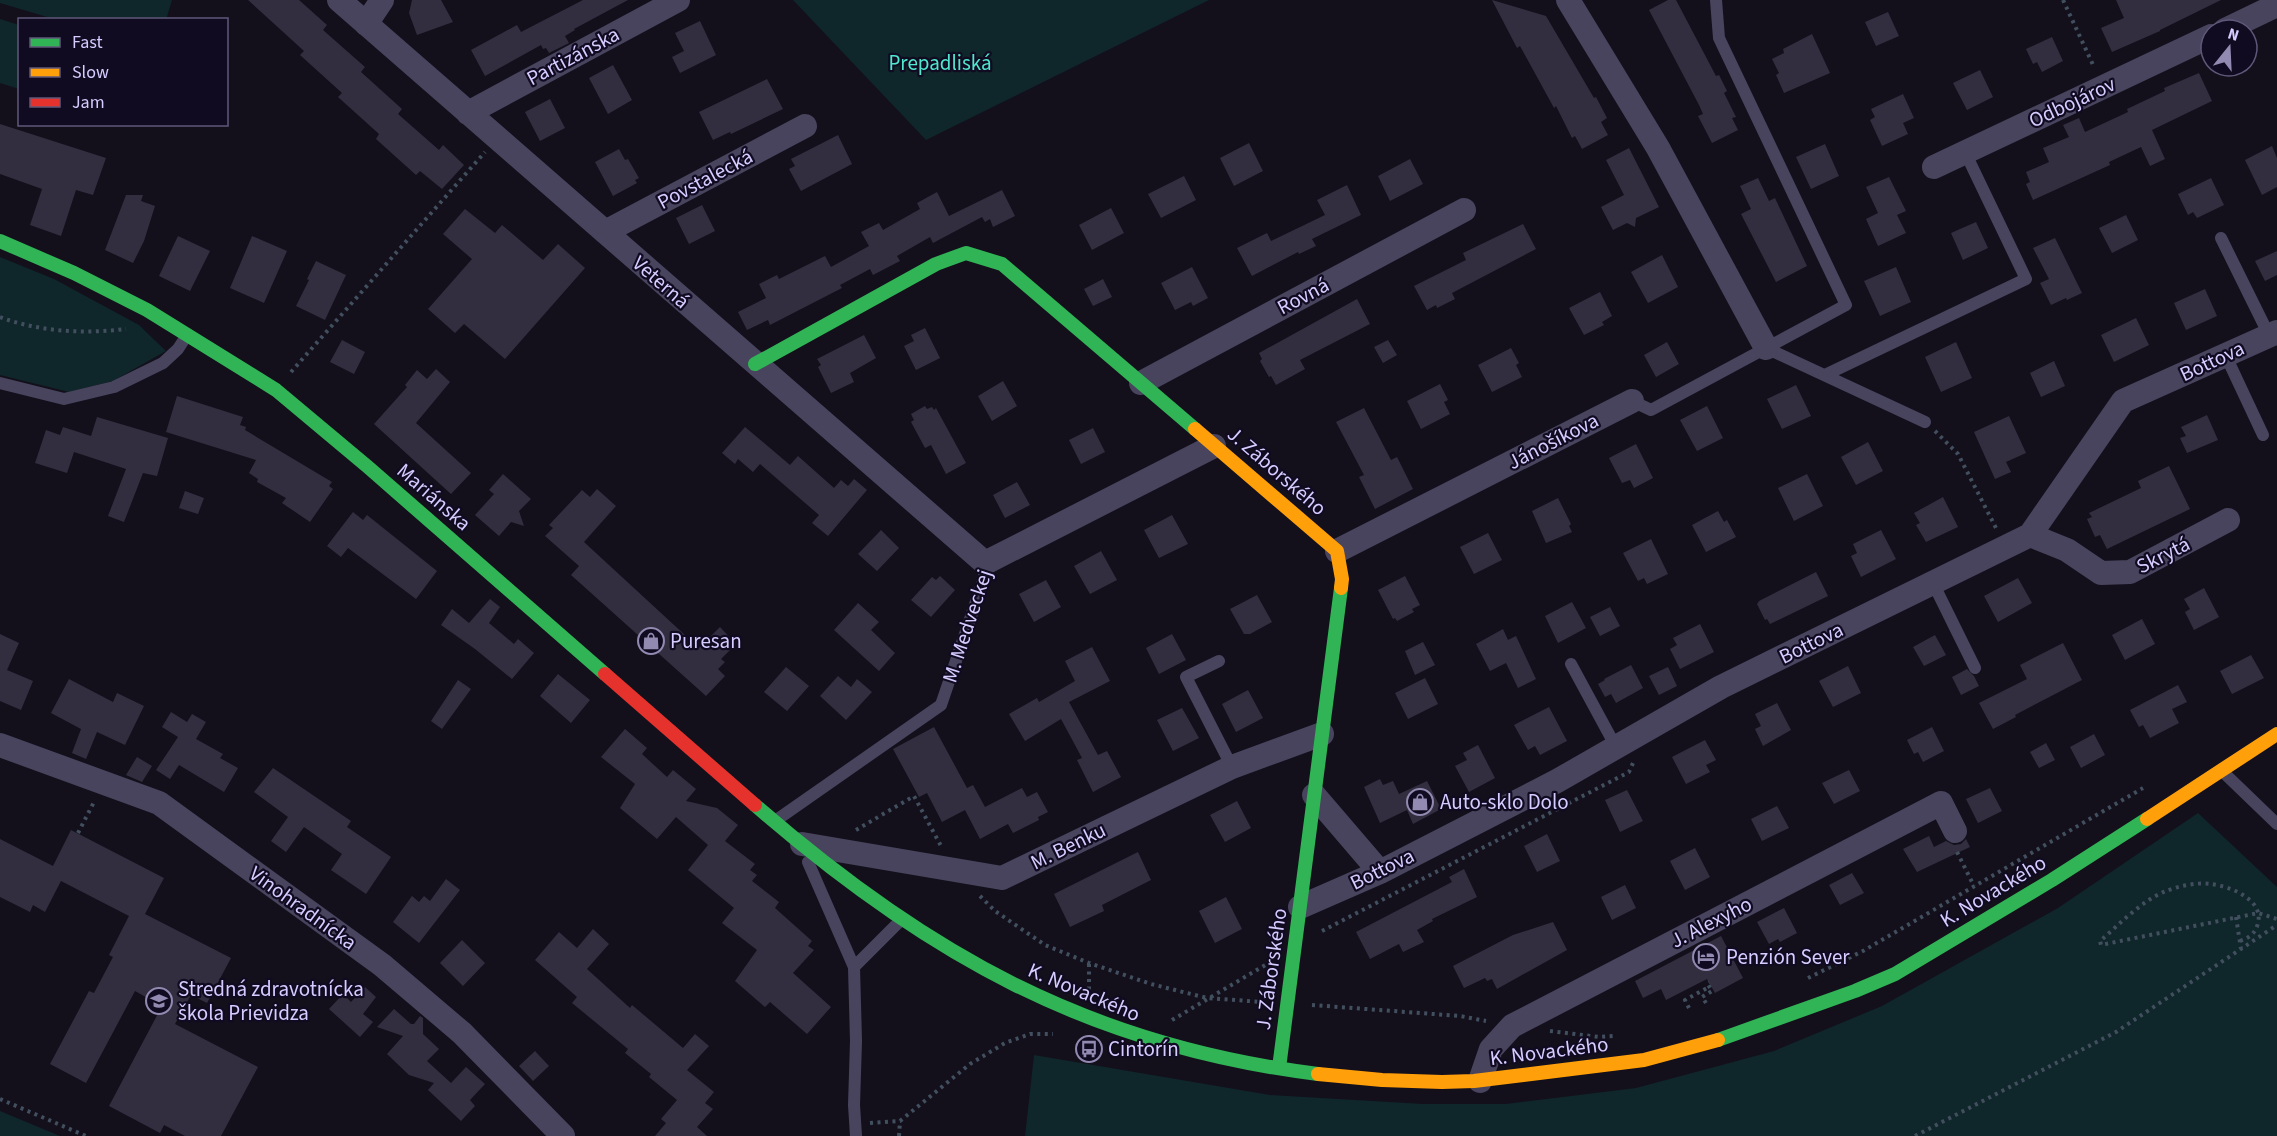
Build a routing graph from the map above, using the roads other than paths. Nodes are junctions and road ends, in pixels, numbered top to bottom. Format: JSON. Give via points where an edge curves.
{"nodes":[{"id":1,"x":339,"y":0,"type":"edge"},
{"id":2,"x":382,"y":0,"type":"edge"},
{"id":3,"x":678,"y":0,"type":"edge"},
{"id":4,"x":1568,"y":0,"type":"edge"},
{"id":5,"x":1716,"y":0,"type":"edge"},
{"id":6,"x":2277,"y":5,"type":"edge"},
{"id":7,"x":2250,"y":18,"type":"edge"},
{"id":8,"x":366,"y":24,"type":"junction"},
{"id":9,"x":2199,"y":42,"type":"edge"},
{"id":10,"x":468,"y":112,"type":"junction"},
{"id":11,"x":805,"y":126,"type":"dead end"},
{"id":12,"x":1965,"y":152,"type":"junction"},
{"id":13,"x":1934,"y":167,"type":"dead end"},
{"id":14,"x":1464,"y":210,"type":"dead end"},
{"id":15,"x":605,"y":232,"type":"junction"},
{"id":16,"x":2221,"y":238,"type":"dead end"},
{"id":17,"x":0,"y":241,"type":"edge"},
{"id":18,"x":2273,"y":333,"type":"edge"},
{"id":19,"x":188,"y":334,"type":"junction"},
{"id":20,"x":1766,"y":348,"type":"junction"},
{"id":21,"x":2225,"y":354,"type":"junction"},
{"id":22,"x":756,"y":364,"type":"junction"},
{"id":23,"x":1825,"y":375,"type":"junction"},
{"id":24,"x":0,"y":383,"type":"edge"},
{"id":25,"x":1141,"y":383,"type":"junction"},
{"id":26,"x":1632,"y":401,"type":"joint"},
{"id":27,"x":1926,"y":422,"type":"road end"},
{"id":28,"x":2263,"y":435,"type":"dead end"},
{"id":29,"x":1214,"y":446,"type":"junction"},
{"id":30,"x":2228,"y":520,"type":"dead end"},
{"id":31,"x":2030,"y":535,"type":"junction"},
{"id":32,"x":1337,"y":551,"type":"junction"},
{"id":33,"x":984,"y":564,"type":"junction"},
{"id":34,"x":1933,"y":583,"type":"junction"},
{"id":35,"x":1219,"y":661,"type":"dead end"},
{"id":36,"x":1571,"y":664,"type":"dead end"},
{"id":37,"x":1975,"y":668,"type":"dead end"},
{"id":38,"x":1322,"y":734,"type":"junction"},
{"id":39,"x":2277,"y":734,"type":"edge"},
{"id":40,"x":0,"y":745,"type":"edge"},
{"id":41,"x":1616,"y":747,"type":"junction"},
{"id":42,"x":1232,"y":767,"type":"junction"},
{"id":43,"x":2221,"y":770,"type":"junction"},
{"id":44,"x":1314,"y":795,"type":"junction"},
{"id":45,"x":774,"y":821,"type":"junction"},
{"id":46,"x":2277,"y":824,"type":"edge"},
{"id":47,"x":1955,"y":831,"type":"road end"},
{"id":48,"x":800,"y":844,"type":"junction"},
{"id":49,"x":1380,"y":872,"type":"junction"},
{"id":50,"x":1300,"y":907,"type":"junction"},
{"id":51,"x":901,"y":921,"type":"junction"},
{"id":52,"x":854,"y":967,"type":"junction"},
{"id":53,"x":1279,"y":1068,"type":"junction"},
{"id":54,"x":1479,"y":1081,"type":"junction"},
{"id":55,"x":856,"y":1130,"type":"edge"},
{"id":56,"x":563,"y":1136,"type":"edge"}],
"edges":[{"from":1,"to":8,"type":"street","name":"Veterná"},
{"from":2,"to":8,"type":"street"},
{"from":3,"to":10,"type":"street","name":"Partizánska"},
{"from":4,"to":20,"type":"street","via":[[1658,148]]},
{"from":5,"to":20,"type":"lane","name":"Jánošíkova","via":[[1719,38],[1846,305]]},
{"from":6,"to":7,"type":"street"},
{"from":8,"to":10,"type":"street","name":"Veterná"},
{"from":9,"to":12,"type":"street","name":"Odbojárov"},
{"from":10,"to":15,"type":"street","name":"Veterná"},
{"from":11,"to":15,"type":"street","name":"Povstalecká"},
{"from":12,"to":13,"type":"street","name":"Odbojárov"},
{"from":12,"to":23,"type":"lane","via":[[2026,279]]},
{"from":14,"to":25,"type":"street","name":"Rovná"},
{"from":15,"to":22,"type":"street","name":"Veterná"},
{"from":16,"to":18,"type":"lane"},
{"from":17,"to":19,"type":"street","name":"Mariánska","via":[[74,273]]},
{"from":18,"to":21,"type":"street","name":"Bottova"},
{"from":19,"to":24,"type":"lane","via":[[163,363],[114,387],[64,399]]},
{"from":19,"to":45,"type":"street","name":"Mariánska","via":[[276,390]]},
{"from":20,"to":23,"type":"lane"},
{"from":20,"to":26,"type":"lane","name":"Jánošíkova","via":[[1651,410]]},
{"from":21,"to":28,"type":"lane"},
{"from":21,"to":31,"type":"street","name":"Bottova","via":[[2123,401]]},
{"from":22,"to":25,"type":"street","name":"J. Záborského","via":[[936,264],[966,254],[1002,264]]},
{"from":22,"to":33,"type":"street","name":"Veterná"},
{"from":23,"to":27,"type":"lane"},
{"from":25,"to":29,"type":"street","name":"J. Záborského"},
{"from":26,"to":32,"type":"street","name":"Jánošíkova"},
{"from":29,"to":32,"type":"street","name":"J. Záborského"},
{"from":29,"to":33,"type":"street","name":"M. Medveckej"},
{"from":30,"to":31,"type":"street","name":"Skrytá","via":[[2130,572],[2101,573],[2067,550]]},
{"from":31,"to":34,"type":"street","name":"Bottova"},
{"from":32,"to":38,"type":"street","name":"J. Záborského","via":[[1342,579]]},
{"from":33,"to":45,"type":"lane","name":"M. Medveckej","via":[[984,578],[941,705]]},
{"from":34,"to":37,"type":"lane"},
{"from":34,"to":41,"type":"street","name":"Bottova","via":[[1721,687]]},
{"from":35,"to":42,"type":"lane","via":[[1186,677]]},
{"from":36,"to":41,"type":"lane"},
{"from":38,"to":42,"type":"street","name":"M. Benku"},
{"from":38,"to":44,"type":"street","name":"J. Záborského"},
{"from":39,"to":43,"type":"street","name":"K. Novackého"},
{"from":40,"to":56,"type":"street","name":"Vinohradnícka","via":[[159,803],[382,965],[462,1033]]},
{"from":41,"to":49,"type":"street","name":"Bottova"},
{"from":42,"to":48,"type":"street","name":"M. Benku","via":[[1002,878]]},
{"from":43,"to":46,"type":"lane"},
{"from":43,"to":54,"type":"street","name":"K. Novackého","via":[[2054,880],[1884,980],[1754,1029],[1657,1057]]},
{"from":44,"to":49,"type":"street"},
{"from":44,"to":50,"type":"street","name":"J. Záborského"},
{"from":45,"to":48,"type":"street","name":"Mariánska"},
{"from":47,"to":54,"type":"street","name":"J. Alexyho","via":[[1941,803],[1512,1026],[1491,1049]]},
{"from":48,"to":51,"type":"street","name":"K. Novackého"},
{"from":48,"to":52,"type":"lane"},
{"from":49,"to":50,"type":"street","name":"Bottova"},
{"from":50,"to":53,"type":"street","name":"J. Záborského"},
{"from":51,"to":52,"type":"lane"},
{"from":51,"to":53,"type":"street","name":"K. Novackého","via":[[1028,993],[1076,1015],[1156,1043]]},
{"from":52,"to":55,"type":"lane"},
{"from":53,"to":54,"type":"street","name":"K. Novackého","via":[[1425,1082]]}]}
